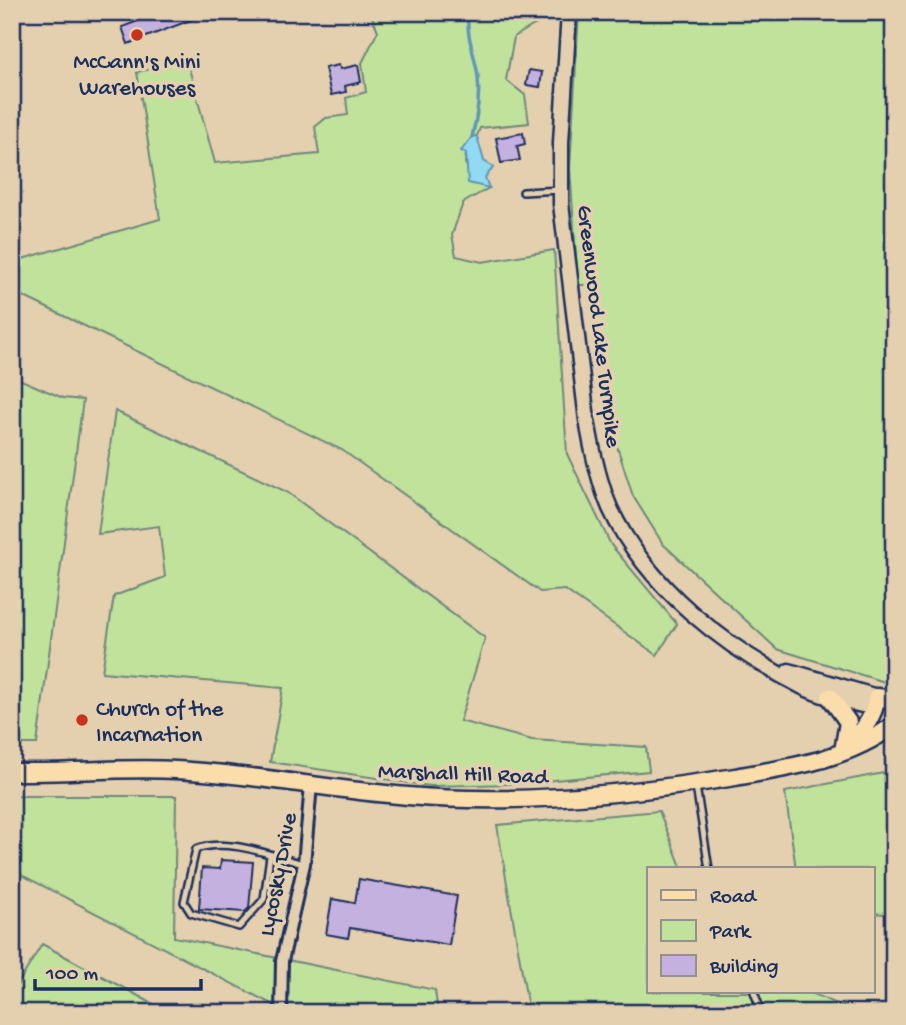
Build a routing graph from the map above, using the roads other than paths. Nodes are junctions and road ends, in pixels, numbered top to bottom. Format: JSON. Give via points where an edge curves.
{"nodes":[{"id":1,"x":569,"y":12,"type":"edge"},
{"id":2,"x":561,"y":190,"type":"junction"},
{"id":3,"x":523,"y":192,"type":"dead end"},
{"id":4,"x":761,"y":662,"type":"junction"},
{"id":5,"x":830,"y":696,"type":"junction"},
{"id":6,"x":894,"y":699,"type":"edge"},
{"id":7,"x":876,"y":702,"type":"junction"},
{"id":8,"x":894,"y":710,"type":"edge"},
{"id":9,"x":894,"y":725,"type":"edge"},
{"id":10,"x":842,"y":753,"type":"junction"},
{"id":11,"x":12,"y":772,"type":"edge"},
{"id":12,"x":696,"y":783,"type":"junction"},
{"id":13,"x":311,"y":785,"type":"junction"},
{"id":14,"x":270,"y":856,"type":"junction"},
{"id":15,"x":304,"y":864,"type":"junction"},
{"id":16,"x":709,"y":867,"type":"edge"},
{"id":17,"x":754,"y":993,"type":"edge"},
{"id":18,"x":281,"y":1013,"type":"edge"},
{"id":19,"x":762,"y":1013,"type":"edge"}],
"edges":[{"from":1,"to":2,"type":"main road","name":"Greenwood Lake Turnpike"},
{"from":2,"to":3,"type":"lane"},
{"from":2,"to":4,"type":"main road","name":"Greenwood Lake Turnpike","via":[[587,420],[610,506],[643,560],[689,610]]},
{"from":4,"to":5,"type":"main road","name":"Greenwood Lake Turnpike","via":[[804,688]]},
{"from":4,"to":7,"type":"main road","name":"Greenwood Lake Turnpike"},
{"from":5,"to":7,"type":"main road","name":"Greenwood Lake Turnpike"},
{"from":5,"to":10,"type":"main road","via":[[848,722]]},
{"from":6,"to":7,"type":"main road","name":"Greenwood Lake Turnpike"},
{"from":7,"to":8,"type":"main road","name":"Greenwood Lake Turnpike"},
{"from":7,"to":10,"type":"main road","name":"Marshall Hill Road","via":[[863,732]]},
{"from":9,"to":10,"type":"main road"},
{"from":10,"to":12,"type":"main road","name":"Marshall Hill Road","via":[[811,764]]},
{"from":11,"to":13,"type":"main road","name":"Marshall Hill Road","via":[[175,770]]},
{"from":12,"to":13,"type":"main road","name":"Marshall Hill Road","via":[[517,800],[407,796]]},
{"from":12,"to":16,"type":"lane"},
{"from":13,"to":15,"type":"street","name":"Lycosky Drive"},
{"from":14,"to":14,"type":"lane","via":[[264,899],[239,927],[191,913],[184,902],[196,849],[223,845]]},
{"from":14,"to":15,"type":"lane"},
{"from":15,"to":18,"type":"street","name":"Lycosky Drive","via":[[285,942]]},
{"from":17,"to":19,"type":"lane"}]}
